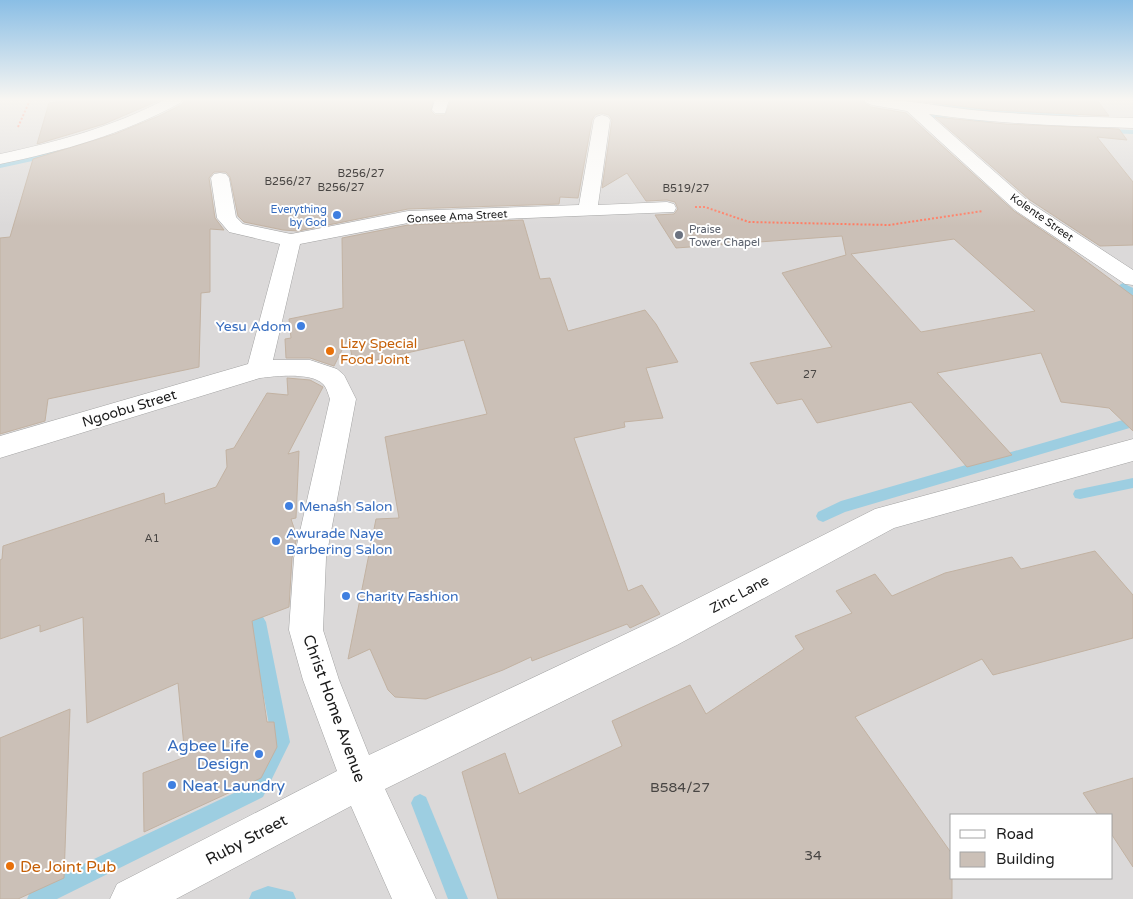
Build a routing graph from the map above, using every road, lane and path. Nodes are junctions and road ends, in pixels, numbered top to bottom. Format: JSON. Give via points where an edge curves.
{"nodes":[{"id":1,"x":72,"y":142,"type":"edge"},
{"id":2,"x":599,"y":142,"type":"edge"},
{"id":3,"x":951,"y":142,"type":"edge"},
{"id":4,"x":0,"y":159,"type":"edge"},
{"id":5,"x":220,"y":178,"type":"dead end"},
{"id":6,"x":1022,"y":206,"type":"junction"},
{"id":7,"x":667,"y":208,"type":"joint"},
{"id":8,"x":588,"y":211,"type":"junction"},
{"id":9,"x":291,"y":240,"type":"junction"},
{"id":10,"x":1133,"y":279,"type":"edge"},
{"id":11,"x":259,"y":369,"type":"junction"},
{"id":12,"x":0,"y":447,"type":"edge"},
{"id":13,"x":1133,"y":450,"type":"edge"},
{"id":14,"x":360,"y":780,"type":"junction"},
{"id":15,"x":132,"y":899,"type":"edge"},
{"id":16,"x":414,"y":899,"type":"edge"}],
"edges":[{"from":1,"to":4,"type":"street"},
{"from":2,"to":8,"type":"street"},
{"from":3,"to":6,"type":"street","name":"Kolente Street"},
{"from":5,"to":9,"type":"street","via":[[227,218],[236,228]]},
{"from":6,"to":7,"type":"path","via":[[889,225],[749,222],[705,207]]},
{"from":6,"to":10,"type":"street","name":"Kolente Street"},
{"from":7,"to":8,"type":"street","name":"Gonsee Ama Street"},
{"from":8,"to":9,"type":"street","name":"Gonsee Ama Street","via":[[408,218]]},
{"from":9,"to":11,"type":"street"},
{"from":11,"to":12,"type":"street","name":"Ngoobu Street"},
{"from":11,"to":14,"type":"street","name":"Christ Home Avenue","via":[[297,367],[321,372],[334,380],[343,399],[310,558],[306,630],[321,680]]},
{"from":13,"to":14,"type":"street","name":"Zinc Lane","via":[[886,518],[666,633]]},
{"from":14,"to":15,"type":"street","name":"Ruby Street"},
{"from":14,"to":16,"type":"street","name":"Christ Home Avenue"}]}
